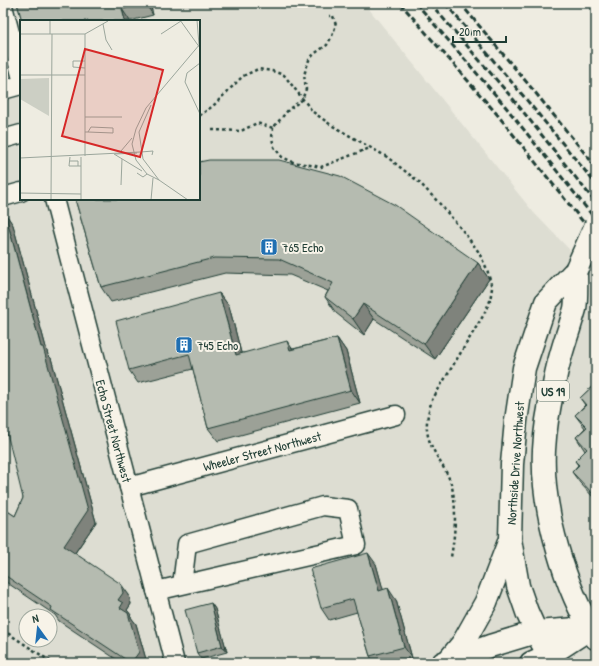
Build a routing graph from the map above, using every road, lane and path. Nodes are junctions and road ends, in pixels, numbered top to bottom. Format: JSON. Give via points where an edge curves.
{"nodes":[{"id":1,"x":3,"y":6,"type":"edge"},
{"id":2,"x":329,"y":16,"type":"dead end"},
{"id":3,"x":20,"y":71,"type":"edge"},
{"id":4,"x":20,"y":85,"type":"edge"},
{"id":5,"x":3,"y":90,"type":"edge"},
{"id":6,"x":302,"y":98,"type":"junction"},
{"id":7,"x":200,"y":115,"type":"edge"},
{"id":8,"x":273,"y":128,"type":"junction"},
{"id":9,"x":212,"y":130,"type":"dead end"},
{"id":10,"x":20,"y":134,"type":"edge"},
{"id":11,"x":3,"y":139,"type":"edge"},
{"id":12,"x":370,"y":148,"type":"junction"},
{"id":13,"x":20,"y":192,"type":"edge"},
{"id":14,"x":3,"y":197,"type":"edge"},
{"id":15,"x":54,"y":200,"type":"edge"},
{"id":16,"x":596,"y":225,"type":"edge"},
{"id":17,"x":576,"y":270,"type":"junction"},
{"id":18,"x":396,"y":415,"type":"dead end"},
{"id":19,"x":129,"y":487,"type":"junction"},
{"id":20,"x":510,"y":539,"type":"junction"},
{"id":21,"x":451,"y":557,"type":"dead end"},
{"id":22,"x":182,"y":585,"type":"junction"},
{"id":23,"x":156,"y":591,"type":"junction"},
{"id":24,"x":3,"y":630,"type":"edge"},
{"id":25,"x":594,"y":631,"type":"edge"},
{"id":26,"x":536,"y":632,"type":"junction"},
{"id":27,"x":545,"y":660,"type":"edge"},
{"id":28,"x":446,"y":662,"type":"edge"},
{"id":29,"x":53,"y":663,"type":"edge"},
{"id":30,"x":175,"y":663,"type":"edge"}],
"edges":[{"from":1,"to":3,"type":"street"},
{"from":2,"to":6,"type":"path","via":[[333,16],[336,25],[327,45],[309,60],[304,76],[306,89]]},
{"from":4,"to":5,"type":"street"},
{"from":6,"to":7,"type":"path","via":[[284,75],[258,69],[243,76],[214,106]]},
{"from":6,"to":8,"type":"path"},
{"from":6,"to":12,"type":"path","via":[[313,112]]},
{"from":8,"to":9,"type":"path","via":[[257,123],[241,131]]},
{"from":8,"to":12,"type":"path","via":[[274,147],[282,157],[293,162],[321,167]]},
{"from":10,"to":11,"type":"street"},
{"from":12,"to":21,"type":"path","via":[[387,157],[419,182],[445,210],[478,251],[488,269],[492,288],[490,301],[483,316],[432,400],[428,412],[427,430],[431,444],[452,485],[455,514]]},
{"from":13,"to":14,"type":"street"},
{"from":15,"to":19,"type":"street","name":"Echo Street Northwest"},
{"from":16,"to":17,"type":"main road","name":"Northside Drive Northwest","number":"US 19","bridge":true},
{"from":17,"to":20,"type":"main road","name":"Northside Drive Northwest","number":"US 19","via":[[546,302],[524,368],[512,464]]},
{"from":17,"to":25,"type":"main road","name":"Northside Drive Northwest","number":"US 19","via":[[575,308],[554,383],[547,423],[544,451],[545,484],[558,549],[574,594]]},
{"from":18,"to":19,"type":"street","name":"Wheeler Street Northwest"},
{"from":19,"to":23,"type":"street","name":"Echo Street Northwest"},
{"from":20,"to":26,"type":"main road","name":"Northside Drive Northwest","number":"US 19","via":[[518,586]]},
{"from":20,"to":28,"type":"main road","via":[[486,602],[463,643]]},
{"from":22,"to":22,"type":"street","via":[[186,544],[323,506],[348,509],[356,545]]},
{"from":22,"to":23,"type":"street"},
{"from":23,"to":30,"type":"street","name":"Echo Street Northwest"},
{"from":24,"to":29,"type":"path"},
{"from":25,"to":26,"type":"main road"},
{"from":25,"to":27,"type":"main road"},
{"from":26,"to":27,"type":"main road","name":"Northside Drive Northwest","number":"US 19"},
{"from":26,"to":28,"type":"main road"}]}
